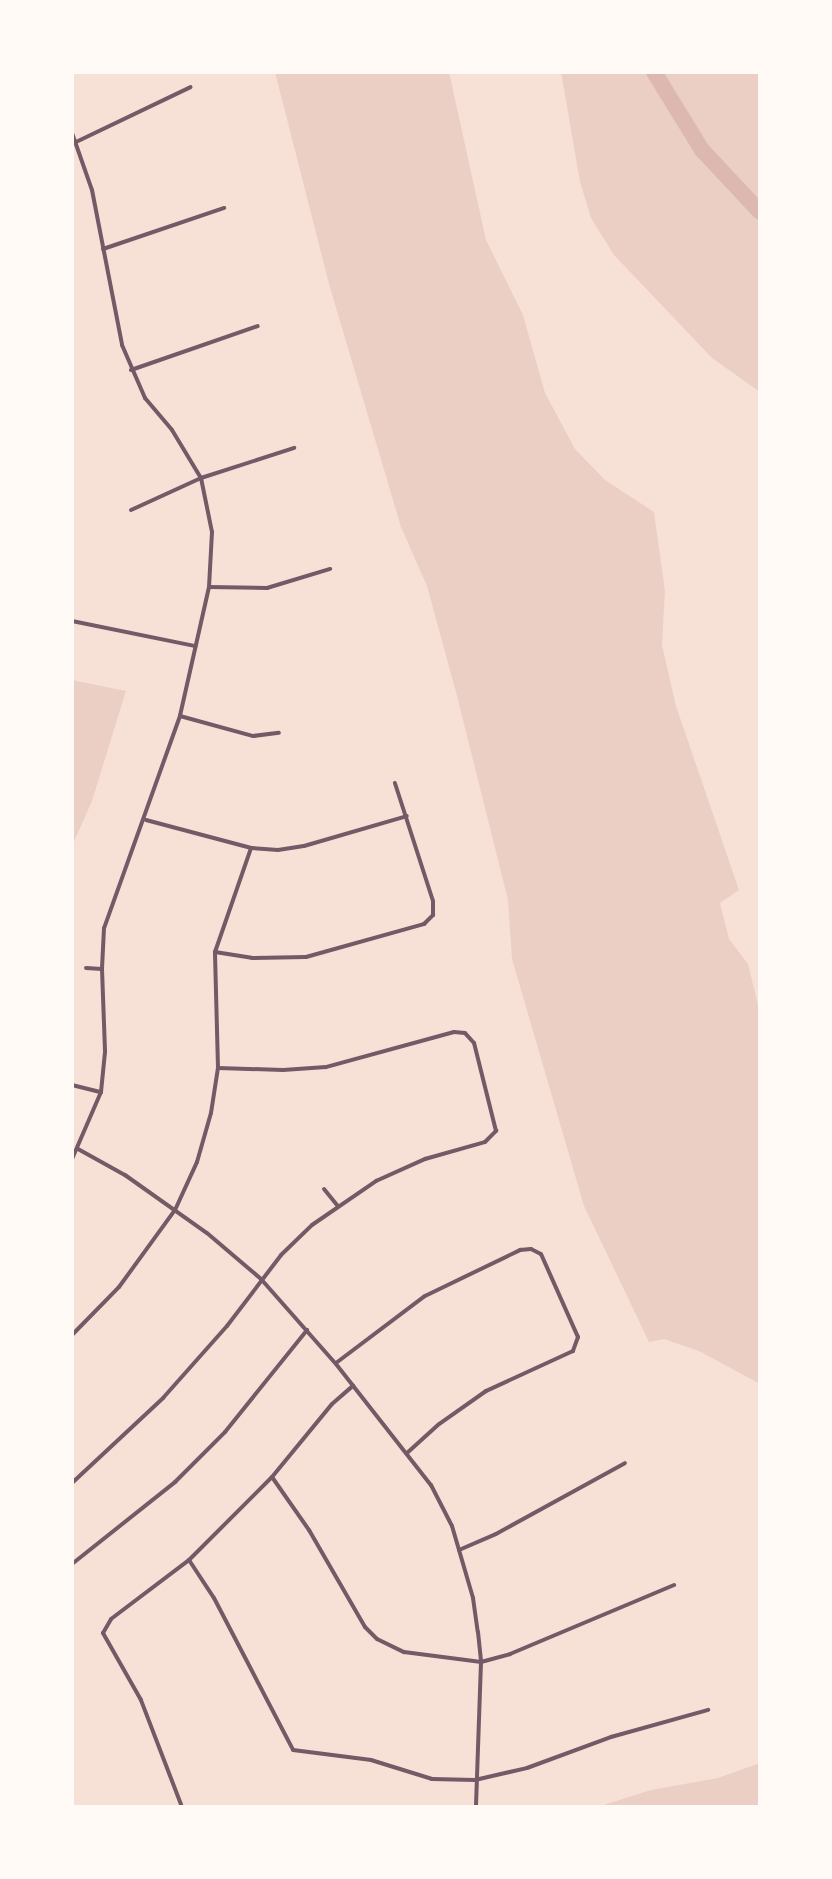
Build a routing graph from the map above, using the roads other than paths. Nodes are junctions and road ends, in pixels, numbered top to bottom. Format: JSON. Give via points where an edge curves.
{"nodes":[{"id":1,"x":191,"y":87,"type":"dead end"},
{"id":2,"x":72,"y":133,"type":"edge"},
{"id":3,"x":76,"y":142,"type":"junction"},
{"id":4,"x":224,"y":208,"type":"dead end"},
{"id":5,"x":103,"y":249,"type":"junction"},
{"id":6,"x":258,"y":326,"type":"dead end"},
{"id":7,"x":131,"y":370,"type":"junction"},
{"id":8,"x":294,"y":448,"type":"dead end"},
{"id":9,"x":201,"y":478,"type":"junction"},
{"id":10,"x":131,"y":510,"type":"dead end"},
{"id":11,"x":330,"y":569,"type":"dead end"},
{"id":12,"x":209,"y":587,"type":"junction"},
{"id":13,"x":72,"y":621,"type":"edge"},
{"id":14,"x":196,"y":646,"type":"junction"},
{"id":15,"x":180,"y":716,"type":"junction"},
{"id":16,"x":279,"y":733,"type":"dead end"},
{"id":17,"x":395,"y":783,"type":"dead end"},
{"id":18,"x":407,"y":816,"type":"junction"},
{"id":19,"x":146,"y":820,"type":"junction"},
{"id":20,"x":251,"y":848,"type":"junction"},
{"id":21,"x":215,"y":952,"type":"junction"},
{"id":22,"x":86,"y":968,"type":"dead end"},
{"id":23,"x":102,"y":969,"type":"junction"},
{"id":24,"x":218,"y":1068,"type":"junction"},
{"id":25,"x":72,"y":1085,"type":"edge"},
{"id":26,"x":101,"y":1092,"type":"junction"},
{"id":27,"x":78,"y":1149,"type":"junction"},
{"id":28,"x":72,"y":1159,"type":"edge"},
{"id":29,"x":324,"y":1189,"type":"dead end"},
{"id":30,"x":337,"y":1205,"type":"junction"},
{"id":31,"x":175,"y":1210,"type":"junction"},
{"id":32,"x":261,"y":1279,"type":"junction"},
{"id":33,"x":307,"y":1330,"type":"junction"},
{"id":34,"x":72,"y":1335,"type":"edge"},
{"id":35,"x":336,"y":1364,"type":"junction"},
{"id":36,"x":353,"y":1386,"type":"junction"},
{"id":37,"x":408,"y":1452,"type":"junction"},
{"id":38,"x":625,"y":1463,"type":"dead end"},
{"id":39,"x":272,"y":1477,"type":"junction"},
{"id":40,"x":72,"y":1483,"type":"edge"},
{"id":41,"x":459,"y":1550,"type":"junction"},
{"id":42,"x":189,"y":1560,"type":"junction"},
{"id":43,"x":72,"y":1564,"type":"edge"},
{"id":44,"x":674,"y":1585,"type":"dead end"},
{"id":45,"x":481,"y":1662,"type":"junction"},
{"id":46,"x":708,"y":1710,"type":"dead end"},
{"id":47,"x":475,"y":1780,"type":"junction"},
{"id":48,"x":182,"y":1807,"type":"edge"},
{"id":49,"x":476,"y":1807,"type":"edge"}],
"edges":[{"from":1,"to":3,"type":"street"},
{"from":2,"to":3,"type":"street"},
{"from":3,"to":5,"type":"street"},
{"from":4,"to":5,"type":"street"},
{"from":5,"to":7,"type":"street"},
{"from":6,"to":7,"type":"street"},
{"from":7,"to":9,"type":"street"},
{"from":8,"to":9,"type":"street"},
{"from":9,"to":10,"type":"street"},
{"from":9,"to":12,"type":"street","via":[[212,532]]},
{"from":11,"to":12,"type":"street","via":[[267,588]]},
{"from":12,"to":14,"type":"street"},
{"from":13,"to":14,"type":"street"},
{"from":14,"to":15,"type":"street"},
{"from":15,"to":16,"type":"street","via":[[253,736]]},
{"from":15,"to":19,"type":"street"},
{"from":17,"to":18,"type":"street"},
{"from":18,"to":20,"type":"street","via":[[304,846]]},
{"from":18,"to":21,"type":"street","via":[[433,901],[433,915],[424,924],[306,957]]},
{"from":19,"to":20,"type":"street"},
{"from":19,"to":23,"type":"street","via":[[116,887],[104,928]]},
{"from":20,"to":21,"type":"street"},
{"from":21,"to":24,"type":"street"},
{"from":22,"to":23,"type":"street"},
{"from":23,"to":26,"type":"street"},
{"from":24,"to":30,"type":"street","via":[[326,1067],[454,1032],[465,1033],[474,1043],[496,1131],[485,1142],[425,1159]]},
{"from":24,"to":31,"type":"street","via":[[197,1162]]},
{"from":25,"to":26,"type":"street"},
{"from":26,"to":27,"type":"street"},
{"from":27,"to":28,"type":"street"},
{"from":27,"to":31,"type":"street"},
{"from":29,"to":30,"type":"street"},
{"from":30,"to":32,"type":"street"},
{"from":31,"to":32,"type":"street"},
{"from":31,"to":34,"type":"street","via":[[119,1287]]},
{"from":32,"to":33,"type":"street"},
{"from":32,"to":40,"type":"street","via":[[163,1398]]},
{"from":33,"to":35,"type":"street"},
{"from":33,"to":43,"type":"street","via":[[195,1462]]},
{"from":35,"to":36,"type":"street"},
{"from":35,"to":37,"type":"street","via":[[425,1296],[491,1261],[531,1249],[541,1254],[575,1327],[577,1345],[567,1355],[486,1391]]},
{"from":36,"to":37,"type":"street"},
{"from":36,"to":39,"type":"street"},
{"from":37,"to":41,"type":"street","via":[[440,1503]]},
{"from":38,"to":41,"type":"street"},
{"from":39,"to":42,"type":"street"},
{"from":39,"to":45,"type":"street","via":[[377,1639],[430,1658]]},
{"from":41,"to":45,"type":"street","via":[[473,1598]]},
{"from":42,"to":47,"type":"street","via":[[293,1750],[371,1760],[432,1779]]},
{"from":42,"to":48,"type":"street","via":[[111,1619],[103,1633],[141,1700]]},
{"from":44,"to":45,"type":"street"},
{"from":45,"to":47,"type":"street"},
{"from":46,"to":47,"type":"street"},
{"from":47,"to":49,"type":"street"}]}
